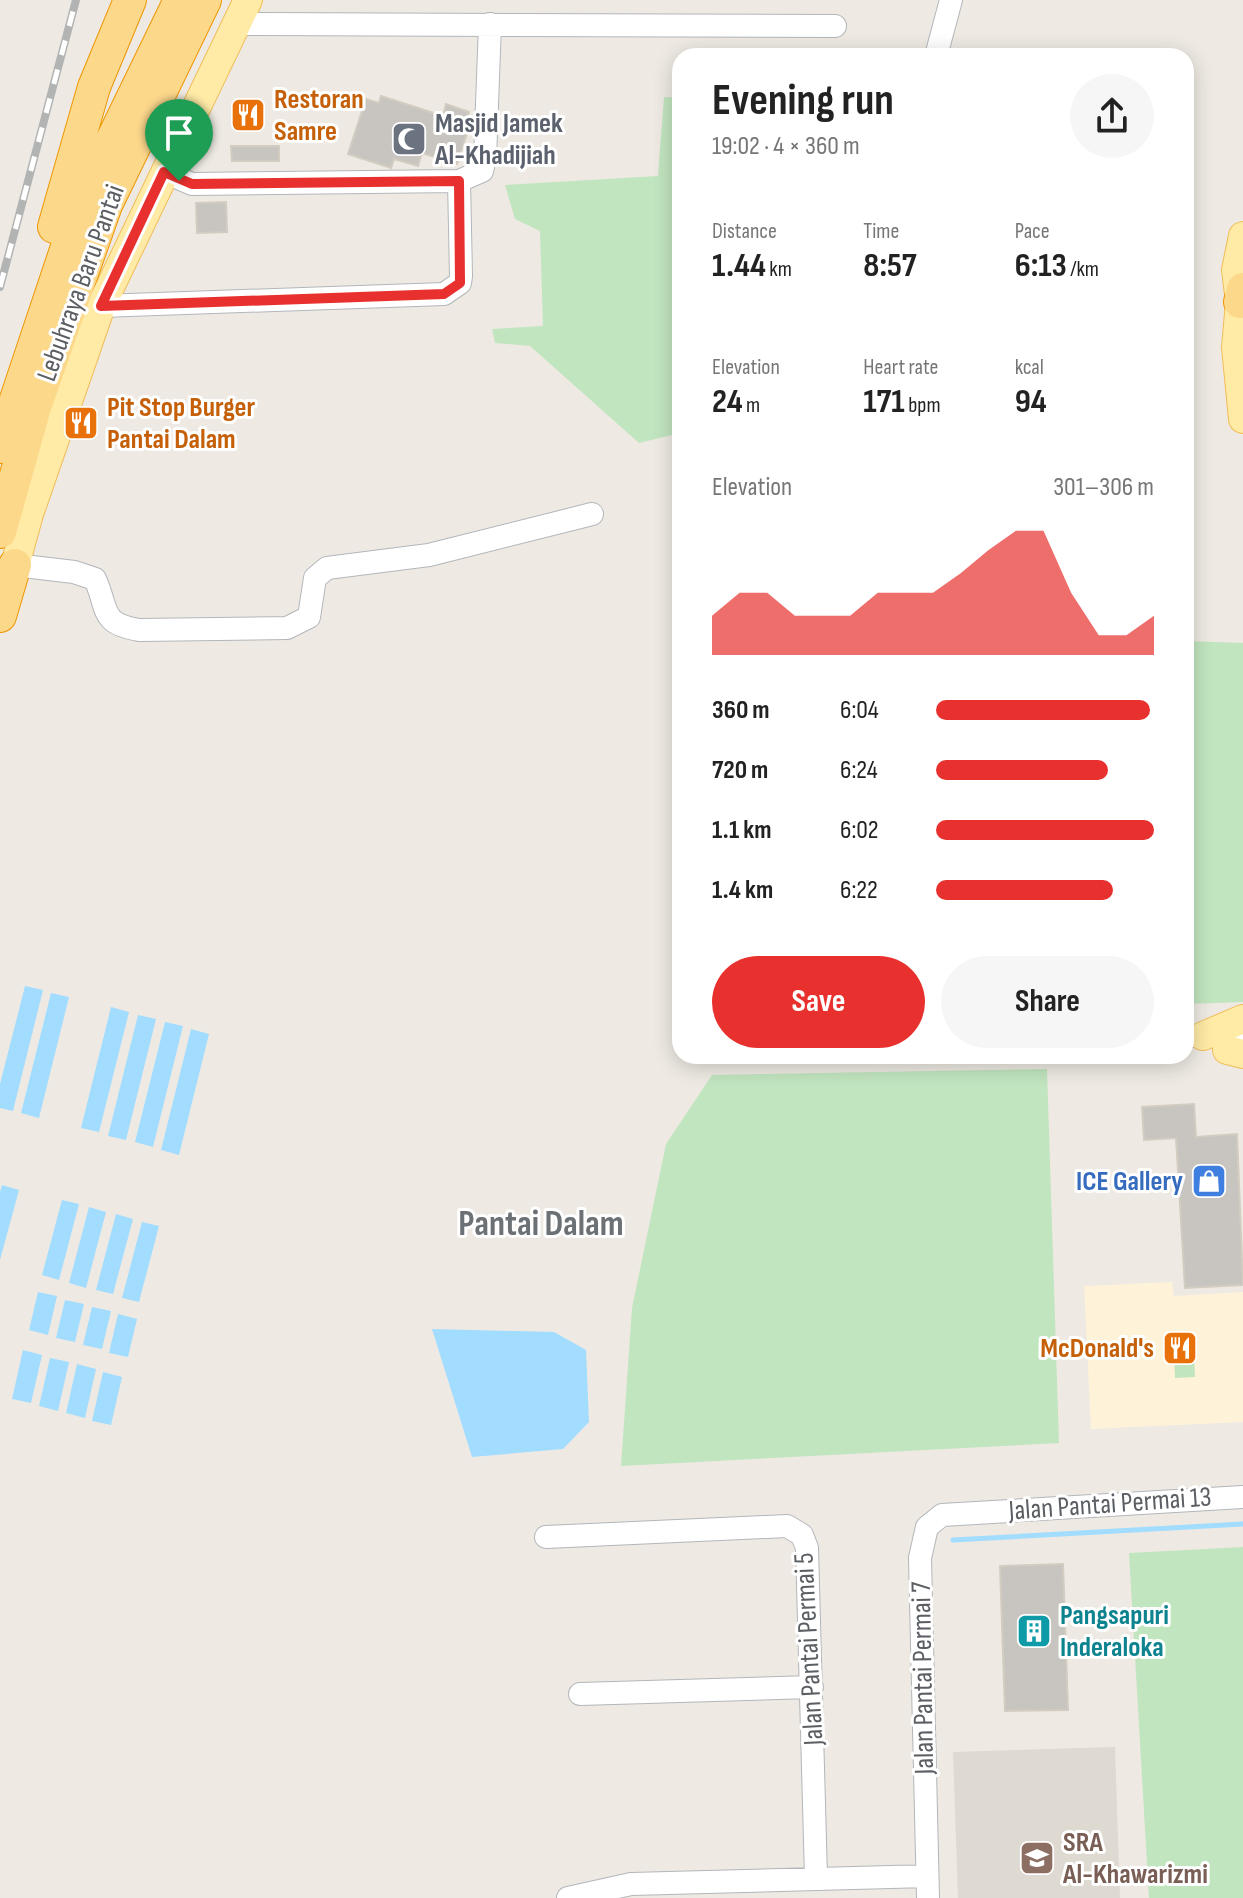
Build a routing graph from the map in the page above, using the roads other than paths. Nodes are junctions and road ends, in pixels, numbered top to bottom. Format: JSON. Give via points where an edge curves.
{"nodes":[{"id":1,"x":116,"y":0,"type":"edge"},
{"id":2,"x":130,"y":0,"type":"edge"},
{"id":3,"x":180,"y":0,"type":"edge"},
{"id":4,"x":205,"y":0,"type":"edge"},
{"id":5,"x":951,"y":0,"type":"edge"},
{"id":6,"x":242,"y":12,"type":"edge"},
{"id":7,"x":490,"y":24,"type":"junction"},
{"id":8,"x":835,"y":26,"type":"dead end"},
{"id":9,"x":938,"y":48,"type":"edge"},
{"id":10,"x":94,"y":87,"type":"junction"},
{"id":11,"x":164,"y":172,"type":"junction"},
{"id":12,"x":459,"y":181,"type":"junction"},
{"id":13,"x":1243,"y":236,"type":"edge"},
{"id":14,"x":51,"y":289,"type":"junction"},
{"id":15,"x":1241,"y":295,"type":"edge"},
{"id":16,"x":101,"y":306,"type":"junction"},
{"id":17,"x":1243,"y":419,"type":"edge"},
{"id":18,"x":0,"y":447,"type":"edge"},
{"id":19,"x":592,"y":514,"type":"dead end"},
{"id":20,"x":0,"y":532,"type":"edge"},
{"id":21,"x":15,"y":565,"type":"junction"},
{"id":22,"x":0,"y":616,"type":"edge"},
{"id":23,"x":1243,"y":1019,"type":"edge"},
{"id":24,"x":1219,"y":1045,"type":"edge"},
{"id":25,"x":1239,"y":1494,"type":"edge"},
{"id":26,"x":991,"y":1512,"type":"joint"},
{"id":27,"x":546,"y":1537,"type":"dead end"},
{"id":28,"x":812,"y":1687,"type":"junction"},
{"id":29,"x":580,"y":1694,"type":"dead end"},
{"id":30,"x":816,"y":1878,"type":"junction"},
{"id":31,"x":928,"y":1887,"type":"edge"},
{"id":32,"x":664,"y":1890,"type":"edge"},
{"id":33,"x":568,"y":1898,"type":"edge"}],
"edges":[{"from":1,"to":10,"type":"street"},
{"from":2,"to":10,"type":"highway"},
{"from":3,"to":14,"type":"highway","name":"Lebuhraya Baru Pantai","via":[[82,202]]},
{"from":4,"to":20,"type":"highway","name":"Lebuhraya Baru Pantai","via":[[96,231],[40,393]]},
{"from":5,"to":9,"type":"street"},
{"from":6,"to":7,"type":"street"},
{"from":6,"to":11,"type":"main road"},
{"from":7,"to":8,"type":"street"},
{"from":7,"to":12,"type":"street","via":[[485,158],[482,171]]},
{"from":10,"to":14,"type":"highway","via":[[52,235]]},
{"from":11,"to":12,"type":"street","via":[[192,184]]},
{"from":11,"to":16,"type":"main road"},
{"from":12,"to":16,"type":"street","via":[[461,276],[460,283],[444,294]]},
{"from":13,"to":15,"type":"main road","via":[[1236,270]]},
{"from":14,"to":18,"type":"highway","name":"Lebuhraya Baru Pantai"},
{"from":15,"to":17,"type":"main road","via":[[1236,347]]},
{"from":16,"to":21,"type":"main road"},
{"from":19,"to":21,"type":"street","via":[[429,555],[327,568],[315,578],[309,617],[287,628],[121,627],[106,615],[95,579]]},
{"from":21,"to":22,"type":"highway"},
{"from":23,"to":24,"type":"main road"},
{"from":25,"to":26,"type":"street","name":"Jalan Pantai Permai 13"},
{"from":26,"to":31,"type":"street","name":"Jalan Pantai Permai 7","via":[[942,1515],[927,1527],[920,1546]]},
{"from":27,"to":28,"type":"street","name":"Jalan Pantai Permai 5","via":[[787,1526],[802,1535],[807,1548]]},
{"from":28,"to":29,"type":"street"},
{"from":28,"to":30,"type":"street","name":"Jalan Pantai Permai 5"},
{"from":30,"to":31,"type":"street"},
{"from":30,"to":32,"type":"street"},
{"from":32,"to":33,"type":"street","via":[[631,1884]]}]}
